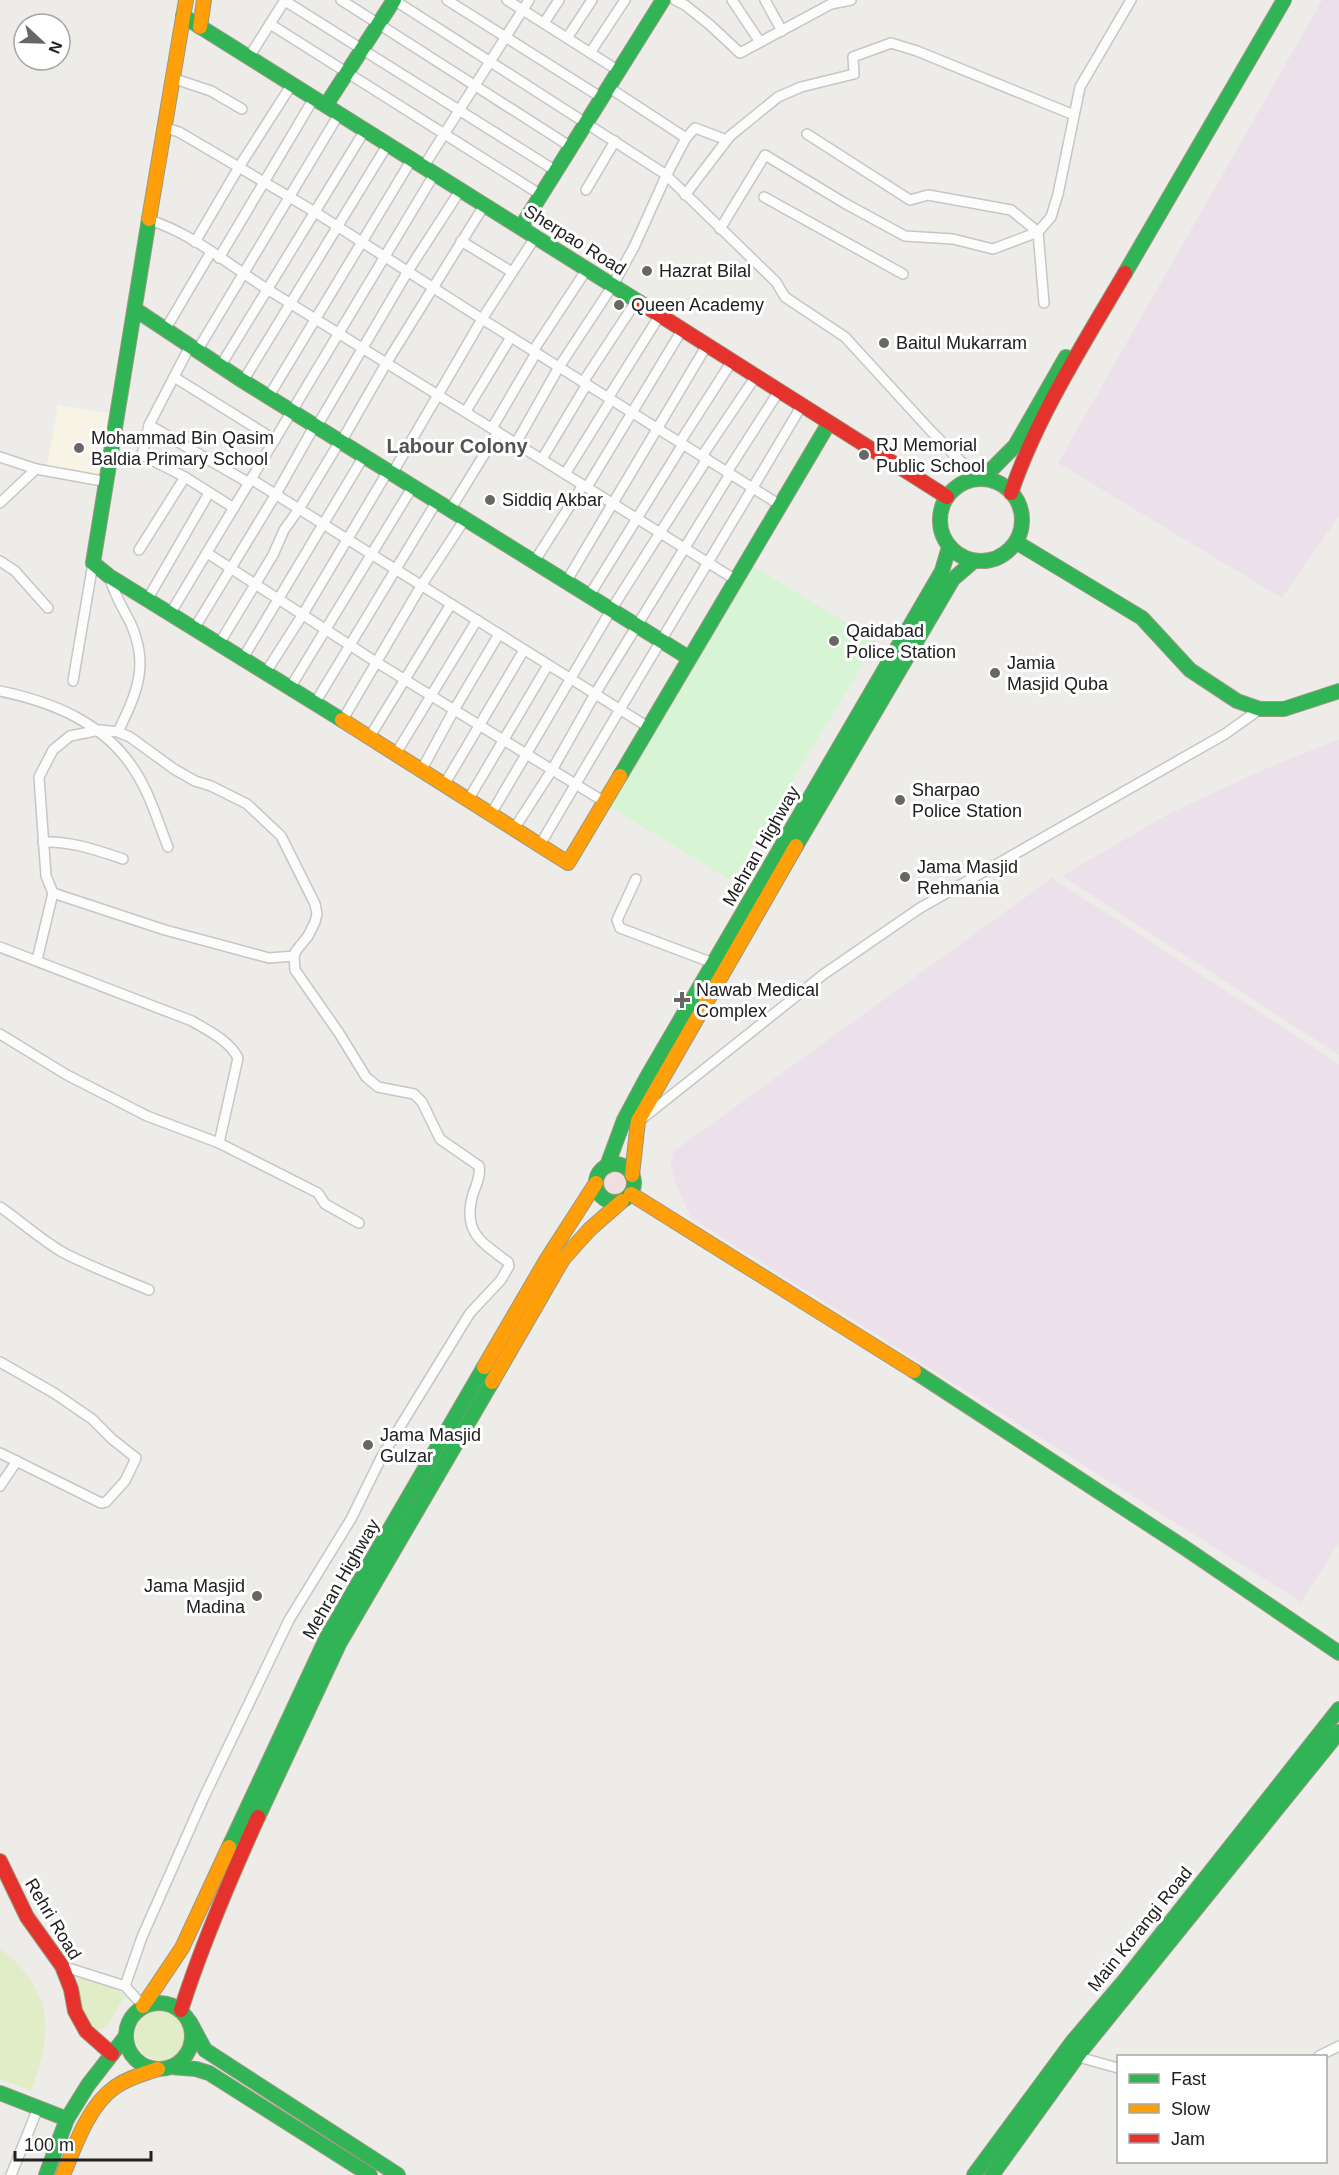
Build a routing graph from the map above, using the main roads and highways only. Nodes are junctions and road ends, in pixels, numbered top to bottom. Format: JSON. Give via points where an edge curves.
{"nodes":[{"id":1,"x":186,"y":0,"type":"edge"},
{"id":2,"x":204,"y":0,"type":"edge"},
{"id":3,"x":394,"y":0,"type":"edge"},
{"id":4,"x":663,"y":0,"type":"edge"},
{"id":5,"x":1274,"y":0,"type":"edge"},
{"id":6,"x":1284,"y":0,"type":"edge"},
{"id":7,"x":183,"y":16,"type":"junction"},
{"id":8,"x":200,"y":27,"type":"junction"},
{"id":9,"x":320,"y":102,"type":"junction"},
{"id":10,"x":1195,"y":146,"type":"junction"},
{"id":11,"x":521,"y":227,"type":"junction"},
{"id":12,"x":136,"y":310,"type":"junction"},
{"id":13,"x":830,"y":423,"type":"junction"},
{"id":14,"x":981,"y":479,"type":"junction"},
{"id":15,"x":1011,"y":493,"type":"junction"},
{"id":16,"x":946,"y":497,"type":"junction"},
{"id":17,"x":1016,"y":542,"type":"junction"},
{"id":18,"x":949,"y":547,"type":"junction"},
{"id":19,"x":974,"y":561,"type":"junction"},
{"id":20,"x":689,"y":658,"type":"junction"},
{"id":21,"x":1339,"y":691,"type":"edge"},
{"id":22,"x":607,"y":1166,"type":"junction"},
{"id":23,"x":632,"y":1175,"type":"junction"},
{"id":24,"x":596,"y":1183,"type":"junction"},
{"id":25,"x":626,"y":1197,"type":"junction"},
{"id":26,"x":1339,"y":1653,"type":"edge"},
{"id":27,"x":1339,"y":1709,"type":"edge"},
{"id":28,"x":1339,"y":1732,"type":"edge"},
{"id":29,"x":0,"y":1861,"type":"edge"},
{"id":30,"x":143,"y":2006,"type":"junction"},
{"id":31,"x":185,"y":2016,"type":"junction"},
{"id":32,"x":126,"y":2036,"type":"junction"},
{"id":33,"x":112,"y":2054,"type":"junction"},
{"id":34,"x":1070,"y":2055,"type":"junction"},
{"id":35,"x":164,"y":2068,"type":"junction"},
{"id":36,"x":0,"y":2093,"type":"edge"},
{"id":37,"x":65,"y":2126,"type":"junction"},
{"id":38,"x":78,"y":2139,"type":"junction"},
{"id":39,"x":46,"y":2175,"type":"edge"},
{"id":40,"x":63,"y":2175,"type":"edge"},
{"id":41,"x":370,"y":2175,"type":"edge"},
{"id":42,"x":398,"y":2175,"type":"edge"},
{"id":43,"x":974,"y":2175,"type":"edge"},
{"id":44,"x":992,"y":2175,"type":"edge"}],
"edges":[{"from":1,"to":7,"type":"main road"},
{"from":2,"to":8,"type":"main road"},
{"from":3,"to":9,"type":"main road","via":[[347,72]]},
{"from":4,"to":11,"type":"main road"},
{"from":5,"to":10,"type":"main road"},
{"from":6,"to":10,"type":"main road"},
{"from":7,"to":8,"type":"main road","name":"Sherpao Road"},
{"from":7,"to":12,"type":"main road"},
{"from":8,"to":9,"type":"main road","name":"Sherpao Road"},
{"from":9,"to":11,"type":"main road","name":"Sherpao Road"},
{"from":10,"to":14,"type":"main road","via":[[1015,446]]},
{"from":10,"to":15,"type":"main road","via":[[1023,457]]},
{"from":11,"to":13,"type":"main road","name":"Sherpao Road"},
{"from":12,"to":20,"type":"main road","via":[[243,381]]},
{"from":12,"to":20,"type":"main road","via":[[93,563],[147,600],[568,862]]},
{"from":13,"to":16,"type":"main road","name":"Sherpao Road"},
{"from":13,"to":20,"type":"main road"},
{"from":14,"to":15,"type":"main road","via":[[993,480]]},
{"from":14,"to":16,"type":"main road","via":[[966,481]]},
{"from":15,"to":17,"type":"main road","via":[[1021,510]]},
{"from":16,"to":18,"type":"main road","via":[[940,513],[941,531]]},
{"from":17,"to":19,"type":"main road","via":[[998,558]]},
{"from":17,"to":21,"type":"main road","via":[[1142,618],[1190,670],[1237,701],[1260,709],[1284,709]]},
{"from":18,"to":19,"type":"main road"},
{"from":18,"to":22,"type":"main road","name":"Mehran Highway","via":[[942,571],[624,1120]]},
{"from":19,"to":23,"type":"main road","via":[[953,579],[638,1121]]},
{"from":22,"to":23,"type":"main road","via":[[621,1165]]},
{"from":22,"to":24,"type":"main road"},
{"from":23,"to":25,"type":"main road","via":[[634,1183]]},
{"from":24,"to":25,"type":"main road","via":[[607,1200]]},
{"from":24,"to":30,"type":"main road","name":"Mehran Highway","via":[[547,1259],[327,1637],[188,1937]]},
{"from":25,"to":26,"type":"main road","via":[[936,1385]]},
{"from":25,"to":31,"type":"main road","via":[[563,1259],[339,1644],[234,1870],[198,1957]]},
{"from":27,"to":34,"type":"main road","name":"Main Korangi Road"},
{"from":28,"to":34,"type":"main road","name":"Main Korangi Road"},
{"from":29,"to":33,"type":"main road","name":"Rehri Road","via":[[27,1917],[62,1966],[75,2011],[86,2031]]},
{"from":30,"to":31,"type":"main road","via":[[155,2002],[169,2004]]},
{"from":30,"to":32,"type":"main road","via":[[131,2019]]},
{"from":31,"to":35,"type":"main road","via":[[193,2036],[190,2049],[182,2060]]},
{"from":31,"to":42,"type":"main road","via":[[205,2050]]},
{"from":32,"to":33,"type":"main road"},
{"from":32,"to":35,"type":"main road","via":[[134,2059],[145,2067]]},
{"from":33,"to":37,"type":"main road","via":[[88,2085]]},
{"from":34,"to":43,"type":"main road","name":"Main Korangi Road"},
{"from":34,"to":44,"type":"main road","name":"Main Korangi Road"},
{"from":35,"to":38,"type":"main road","via":[[132,2077],[112,2090]]},
{"from":35,"to":41,"type":"main road","via":[[209,2073]]},
{"from":36,"to":37,"type":"main road","via":[[38,2108]]},
{"from":37,"to":38,"type":"main road"},
{"from":37,"to":39,"type":"main road"},
{"from":38,"to":40,"type":"main road"}]}
